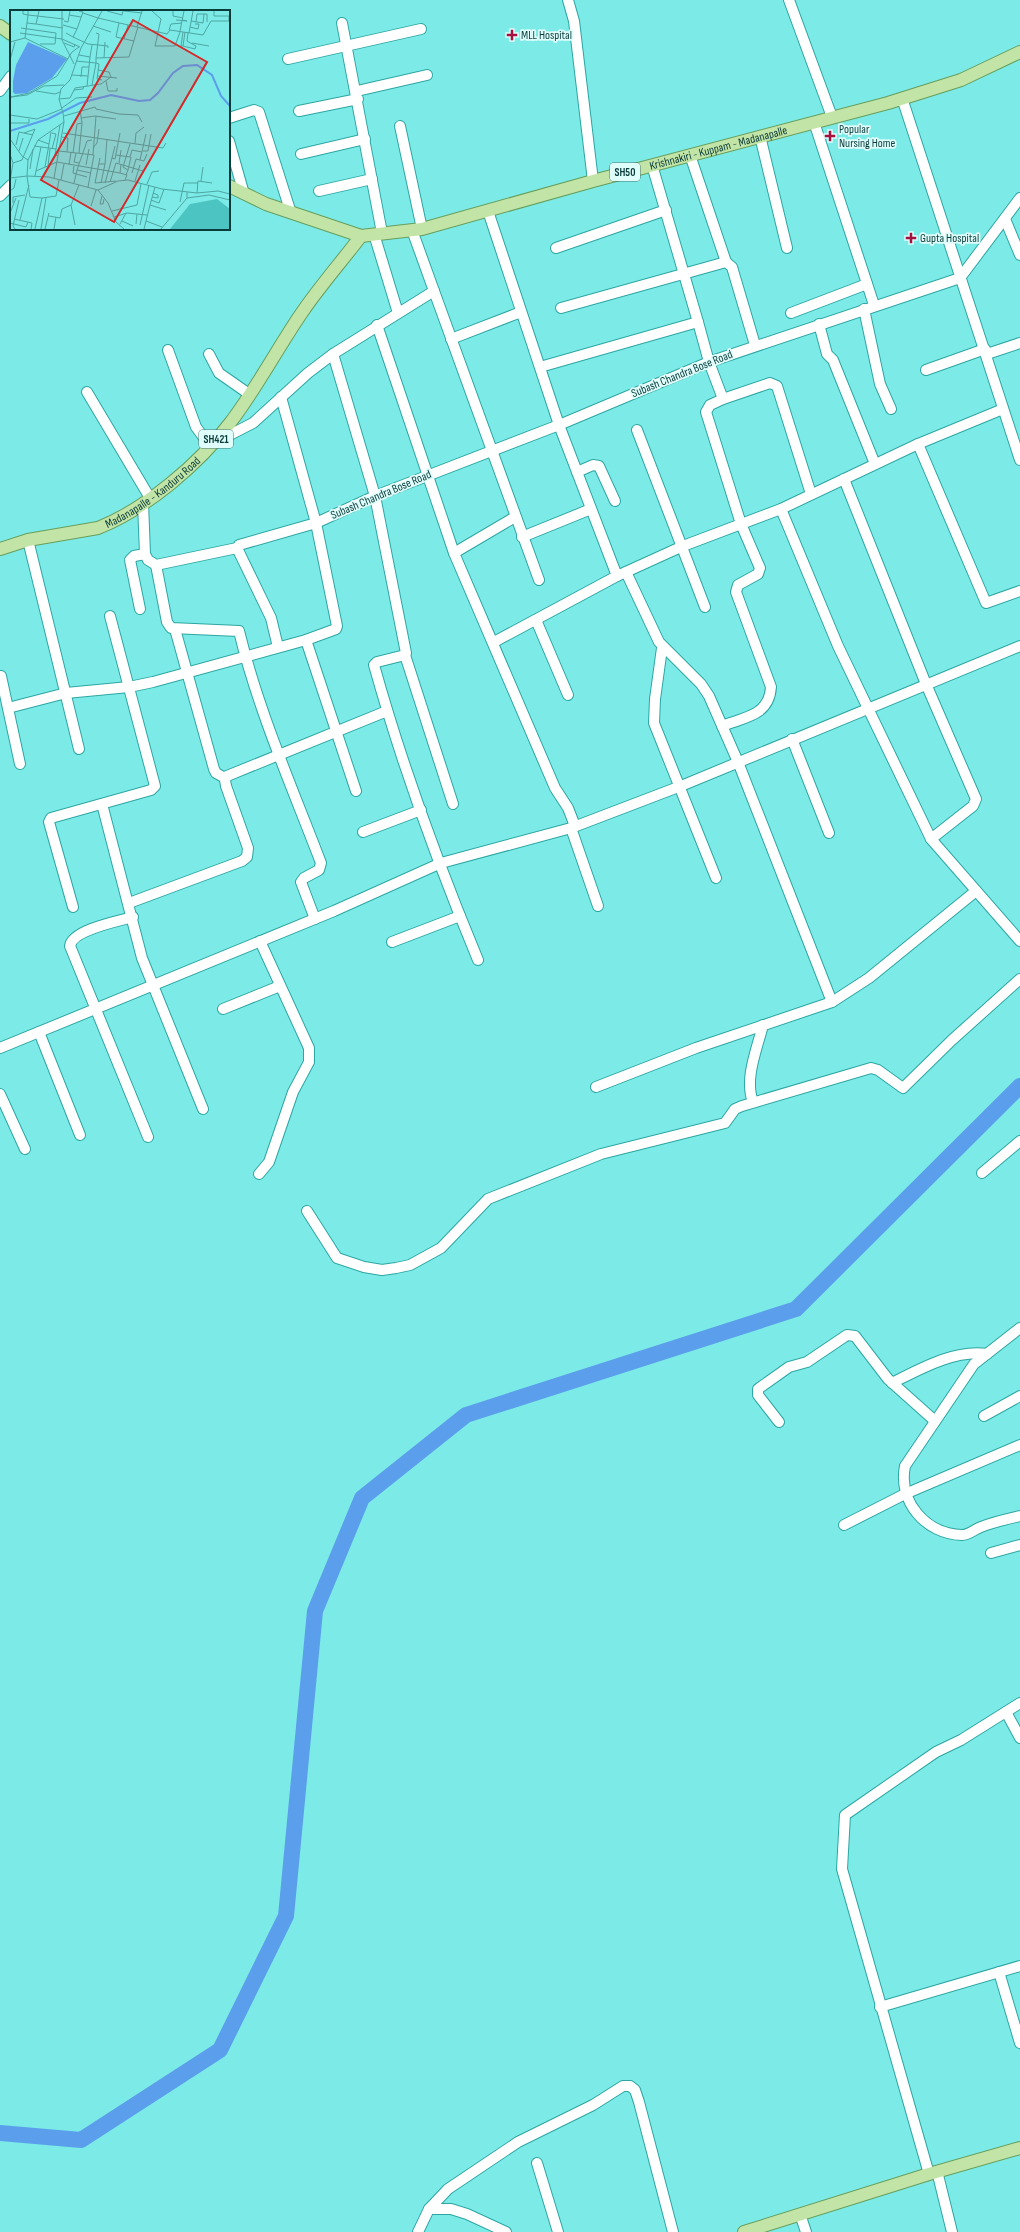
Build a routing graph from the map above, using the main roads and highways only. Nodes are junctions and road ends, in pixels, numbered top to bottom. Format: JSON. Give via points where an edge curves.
{"nodes":[{"id":1,"x":0,"y":26,"type":"edge"},
{"id":2,"x":10,"y":33,"type":"edge"},
{"id":3,"x":1020,"y":52,"type":"edge"},
{"id":4,"x":230,"y":187,"type":"edge"},
{"id":5,"x":361,"y":236,"type":"junction"},
{"id":6,"x":0,"y":549,"type":"edge"},
{"id":7,"x":1020,"y":2148,"type":"edge"},
{"id":8,"x":744,"y":2232,"type":"edge"}],
"edges":[{"from":1,"to":2,"type":"main road"},
{"from":3,"to":5,"type":"main road","name":"Krishnakiri - Kuppam - Madanapalle","number":"SH50","via":[[961,80],[902,98],[488,211],[417,229]]},
{"from":4,"to":5,"type":"main road","name":"Krishnakiri - Kuppam - Madanapalle","number":"SH50","via":[[291,213]]},
{"from":5,"to":6,"type":"main road","name":"Madanapalle - Kanduru Road","number":"SH421","via":[[304,311],[231,423],[211,445],[147,501],[98,528],[28,540]]},
{"from":7,"to":8,"type":"main road"}]}
